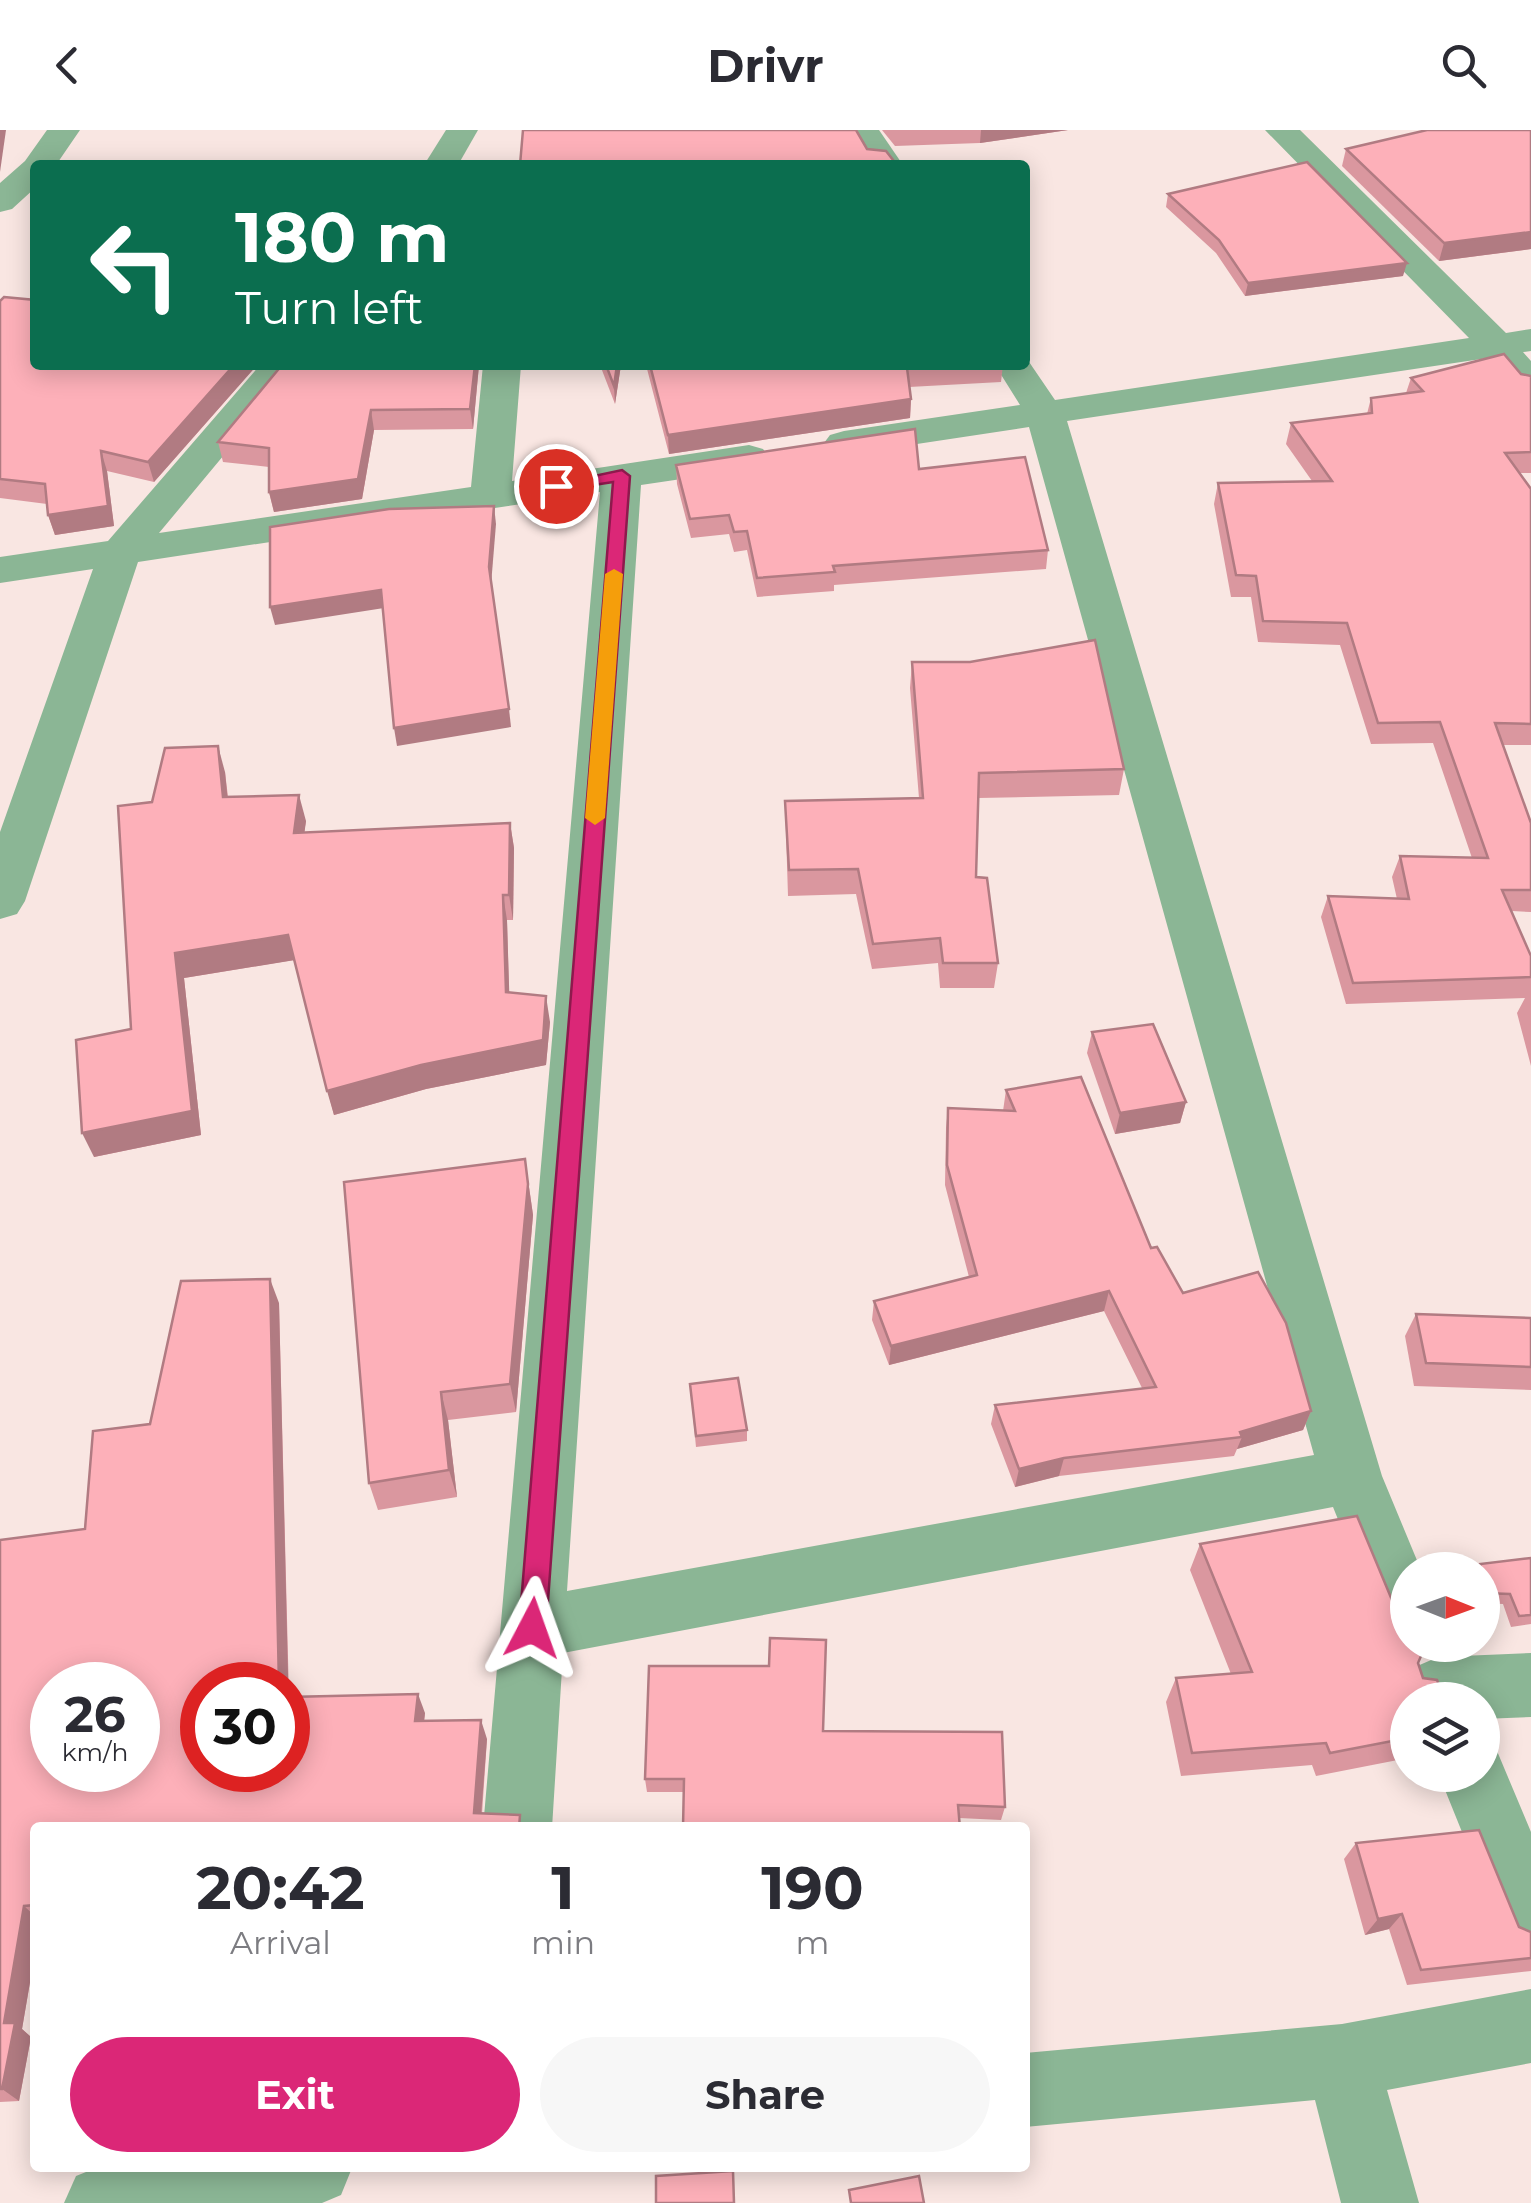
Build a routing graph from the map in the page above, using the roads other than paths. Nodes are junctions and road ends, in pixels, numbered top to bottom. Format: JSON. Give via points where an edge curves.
{"nodes":[{"id":1,"x":64,"y":130,"type":"edge"},
{"id":2,"x":462,"y":130,"type":"edge"},
{"id":3,"x":864,"y":130,"type":"edge"},
{"id":4,"x":1281,"y":130,"type":"edge"},
{"id":5,"x":43,"y":160,"type":"edge"},
{"id":6,"x":445,"y":160,"type":"edge"},
{"id":7,"x":883,"y":160,"type":"edge"},
{"id":8,"x":0,"y":162,"type":"edge"},
{"id":9,"x":30,"y":164,"type":"edge"},
{"id":10,"x":30,"y":174,"type":"edge"},
{"id":11,"x":0,"y":202,"type":"edge"},
{"id":12,"x":1514,"y":343,"type":"edge"},
{"id":13,"x":276,"y":370,"type":"edge"},
{"id":14,"x":502,"y":370,"type":"edge"},
{"id":15,"x":1017,"y":370,"type":"edge"},
{"id":16,"x":1531,"y":385,"type":"edge"},
{"id":17,"x":1045,"y":414,"type":"junction"},
{"id":18,"x":622,"y":476,"type":"junction"},
{"id":19,"x":490,"y":496,"type":"junction"},
{"id":20,"x":120,"y":554,"type":"junction"},
{"id":21,"x":0,"y":570,"type":"edge"},
{"id":22,"x":0,"y":901,"type":"edge"},
{"id":23,"x":1351,"y":1476,"type":"junction"},
{"id":24,"x":1390,"y":1571,"type":"edge"},
{"id":25,"x":532,"y":1628,"type":"junction"},
{"id":26,"x":1433,"y":1678,"type":"edge"},
{"id":27,"x":1531,"y":1685,"type":"edge"},
{"id":28,"x":1480,"y":1792,"type":"edge"},
{"id":29,"x":516,"y":1822,"type":"edge"},
{"id":30,"x":1531,"y":1916,"type":"edge"},
{"id":31,"x":1531,"y":2026,"type":"edge"},
{"id":32,"x":1342,"y":2061,"type":"junction"},
{"id":33,"x":1030,"y":2090,"type":"edge"},
{"id":34,"x":290,"y":2172,"type":"edge"},
{"id":35,"x":102,"y":2203,"type":"edge"},
{"id":36,"x":1380,"y":2203,"type":"edge"}],
"edges":[{"from":1,"to":5,"type":"street"},
{"from":2,"to":6,"type":"street"},
{"from":3,"to":7,"type":"street"},
{"from":4,"to":12,"type":"street"},
{"from":8,"to":9,"type":"street"},
{"from":10,"to":11,"type":"street"},
{"from":12,"to":16,"type":"street"},
{"from":12,"to":17,"type":"street"},
{"from":13,"to":20,"type":"street"},
{"from":14,"to":19,"type":"street"},
{"from":15,"to":17,"type":"street"},
{"from":17,"to":18,"type":"street"},
{"from":17,"to":23,"type":"street"},
{"from":18,"to":19,"type":"street"},
{"from":18,"to":25,"type":"street"},
{"from":19,"to":20,"type":"street"},
{"from":20,"to":21,"type":"street"},
{"from":20,"to":22,"type":"street"},
{"from":23,"to":24,"type":"street"},
{"from":23,"to":25,"type":"street"},
{"from":25,"to":29,"type":"street"},
{"from":26,"to":27,"type":"street"},
{"from":28,"to":30,"type":"street"},
{"from":31,"to":32,"type":"street"},
{"from":32,"to":33,"type":"street"},
{"from":32,"to":36,"type":"street"},
{"from":34,"to":35,"type":"street"}]}
